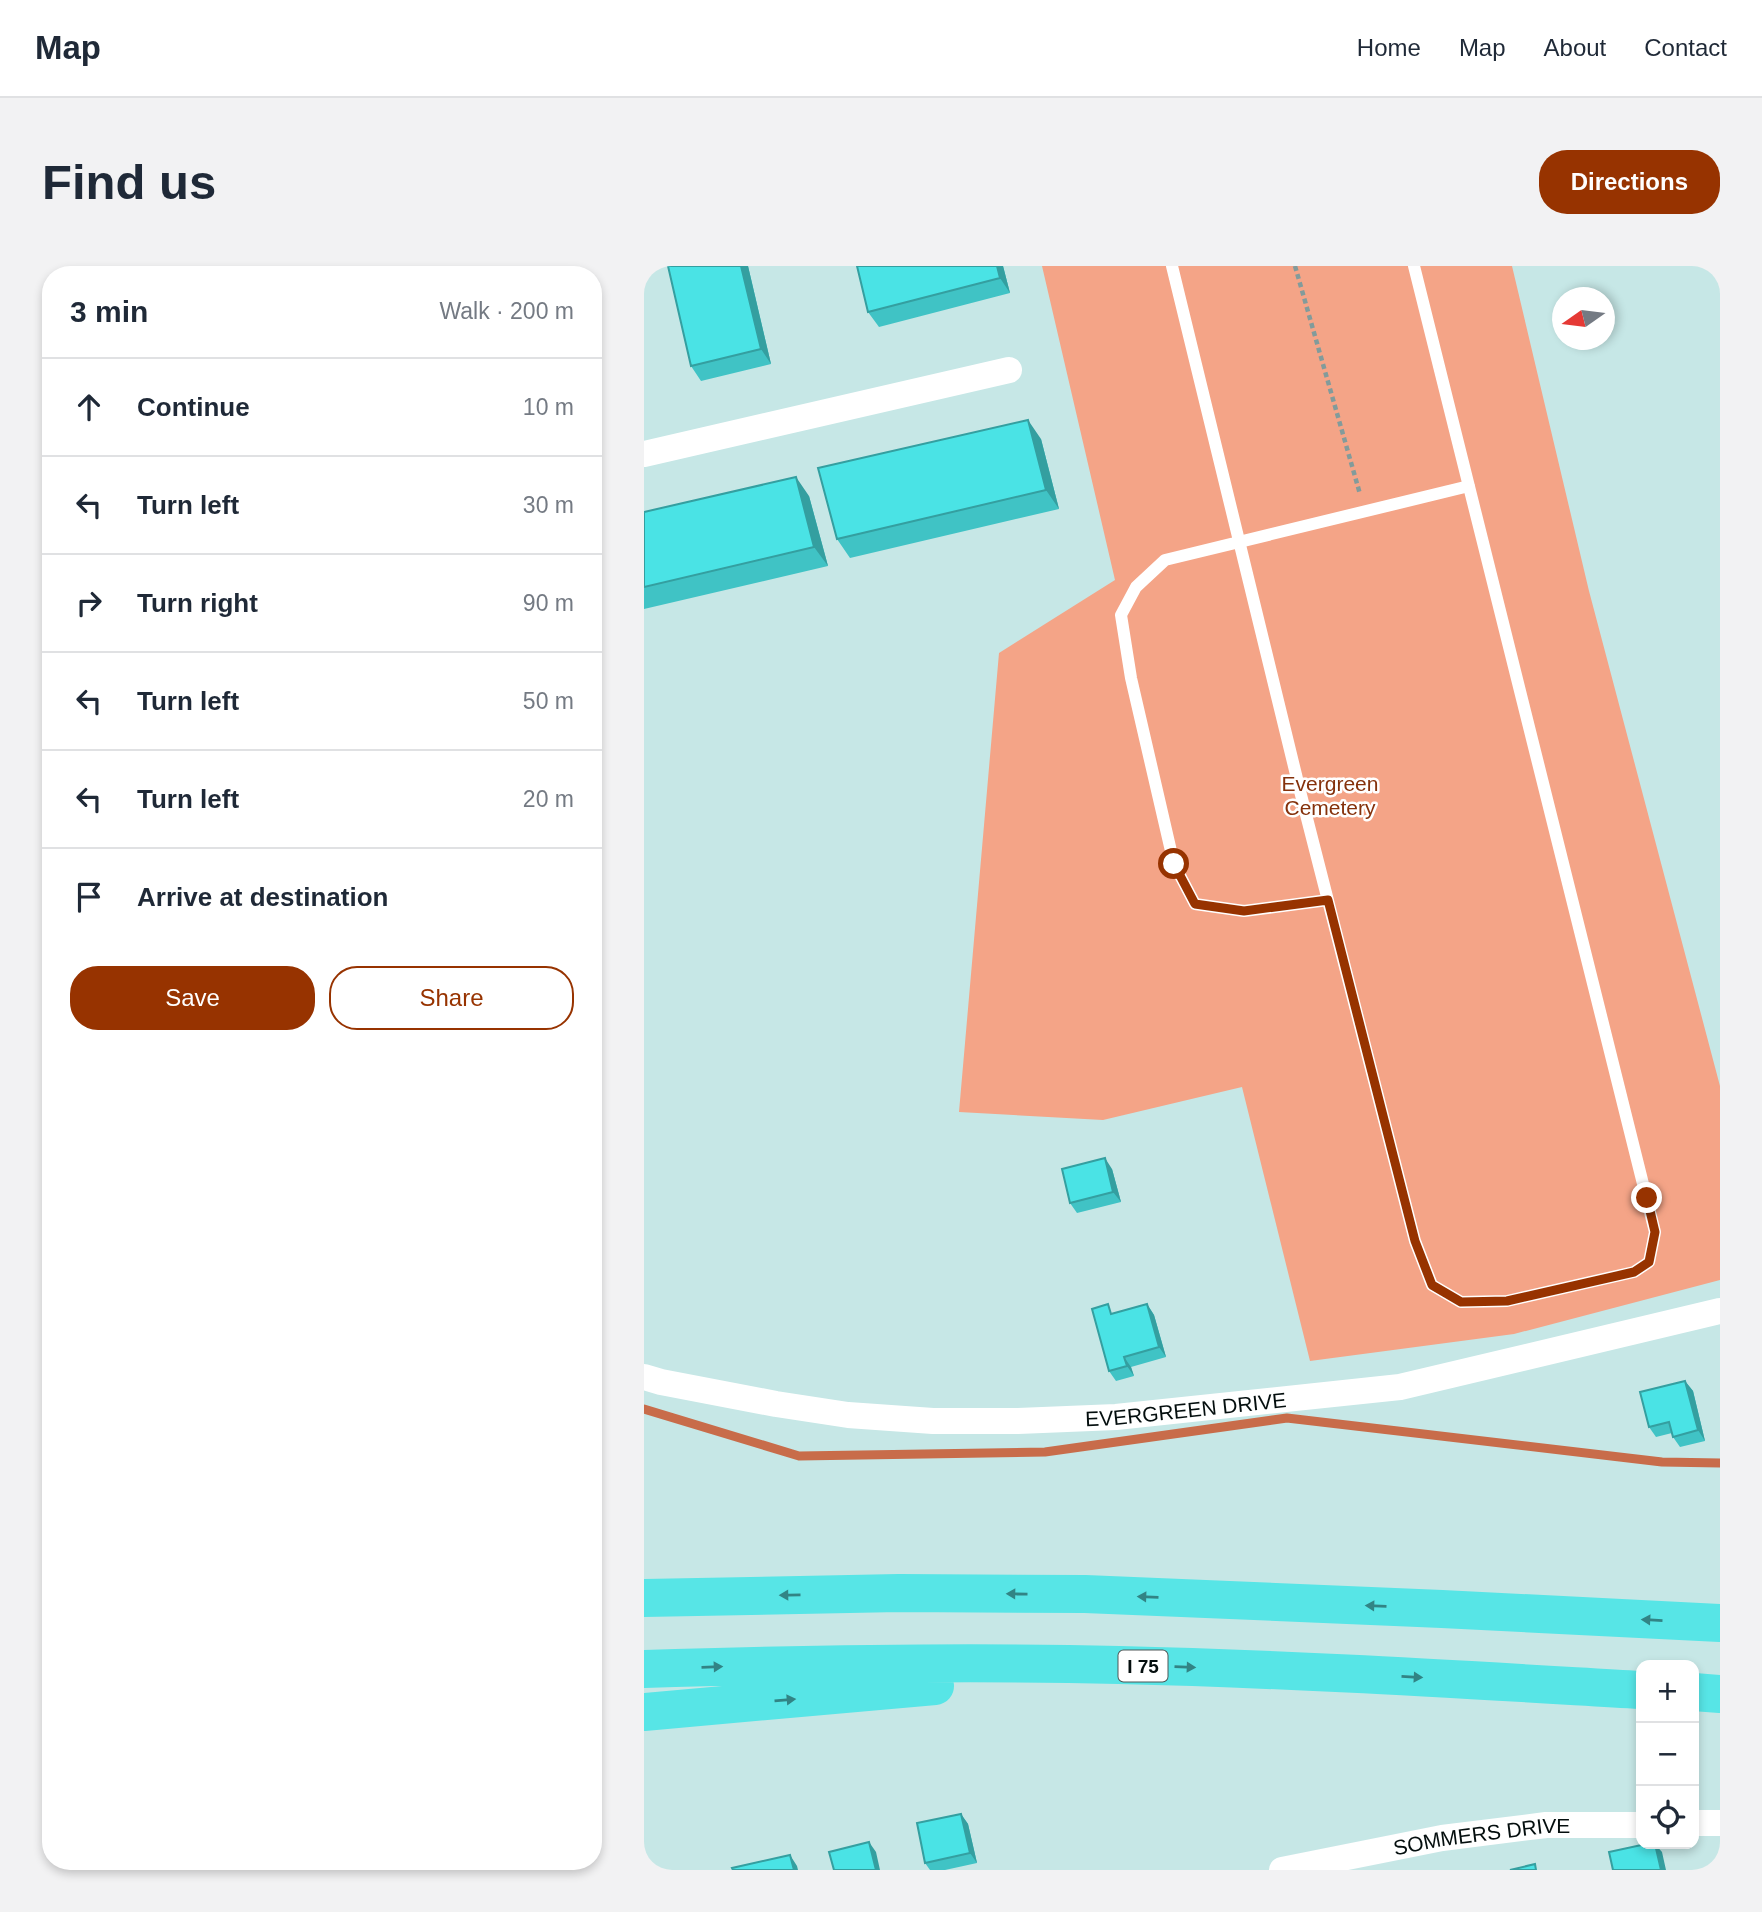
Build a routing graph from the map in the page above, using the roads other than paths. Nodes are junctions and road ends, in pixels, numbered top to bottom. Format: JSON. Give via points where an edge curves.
{"nodes":[{"id":1,"x":1172,"y":266,"type":"edge"},
{"id":2,"x":1414,"y":266,"type":"edge"},
{"id":3,"x":1009,"y":370,"type":"dead end"},
{"id":4,"x":645,"y":451,"type":"edge"},
{"id":5,"x":1469,"y":486,"type":"junction"},
{"id":6,"x":1240,"y":543,"type":"junction"},
{"id":7,"x":1328,"y":900,"type":"junction"},
{"id":8,"x":1720,"y":1311,"type":"edge"},
{"id":9,"x":644,"y":1377,"type":"edge"},
{"id":10,"x":644,"y":1598,"type":"edge"},
{"id":11,"x":1720,"y":1623,"type":"edge"},
{"id":12,"x":1118,"y":1665,"type":"junction"},
{"id":13,"x":644,"y":1670,"type":"edge"},
{"id":14,"x":1636,"y":1690,"type":"edge"},
{"id":15,"x":1699,"y":1692,"type":"edge"},
{"id":16,"x":1720,"y":1694,"type":"edge"},
{"id":17,"x":644,"y":1712,"type":"edge"},
{"id":18,"x":1720,"y":1823,"type":"edge"},
{"id":19,"x":1699,"y":1824,"type":"edge"},
{"id":20,"x":1636,"y":1825,"type":"edge"},
{"id":21,"x":1282,"y":1870,"type":"edge"}],
"edges":[{"from":1,"to":6,"type":"lane"},
{"from":2,"to":5,"type":"lane"},
{"from":3,"to":4,"type":"street"},
{"from":5,"to":6,"type":"lane"},
{"from":5,"to":7,"type":"lane","via":[[1655,1232],[1649,1262],[1634,1272],[1507,1301],[1461,1302],[1432,1285],[1415,1241]]},
{"from":6,"to":7,"type":"lane"},
{"from":6,"to":7,"type":"lane","via":[[1165,560],[1136,587],[1121,615],[1174,864],[1195,904],[1244,911]]},
{"from":8,"to":9,"type":"street","name":"EVERGREEN DRIVE","via":[[1400,1387],[1116,1417],[933,1421],[848,1415]]},
{"from":11,"to":10,"type":"highway","one_way":true,"via":[[1085,1594]]},
{"from":13,"to":12,"type":"highway","number":"I 75","one_way":true},
{"from":12,"to":14,"type":"highway","number":"I 75","one_way":true},
{"from":17,"to":12,"type":"highway","one_way":true},
{"from":15,"to":16,"type":"highway"},
{"from":18,"to":19,"type":"street"},
{"from":20,"to":21,"type":"street","name":"SOMMERS DRIVE","via":[[1546,1825],[1442,1838]]}]}
